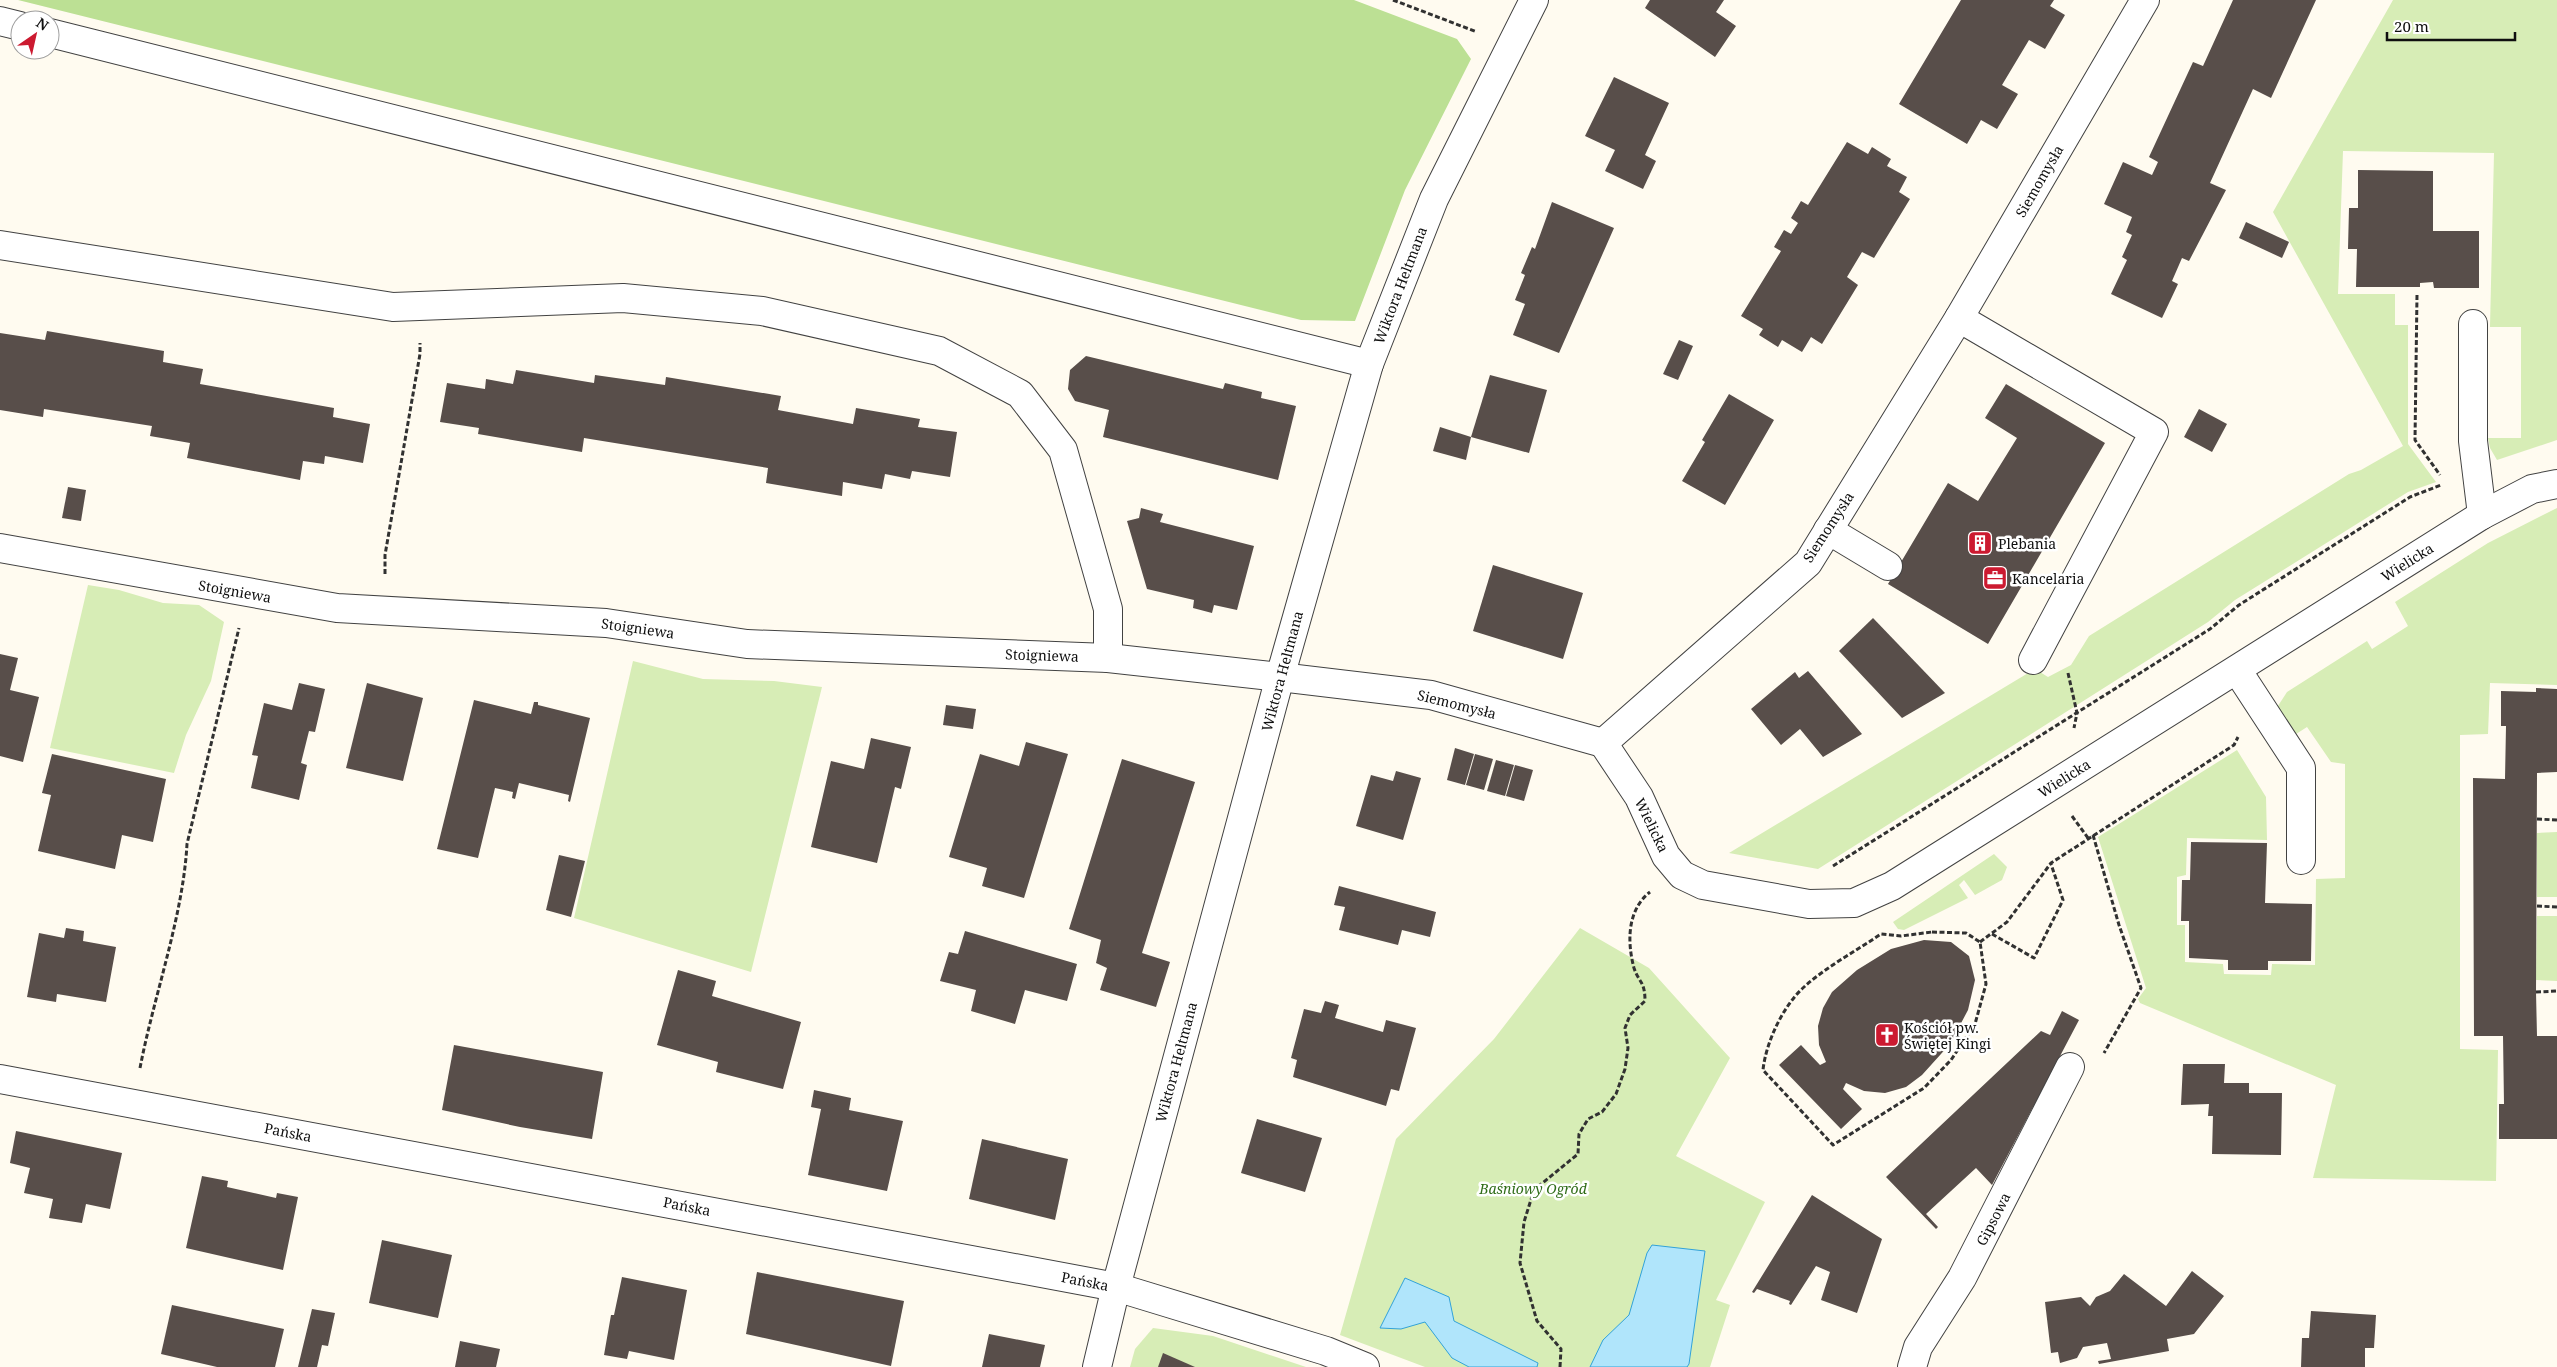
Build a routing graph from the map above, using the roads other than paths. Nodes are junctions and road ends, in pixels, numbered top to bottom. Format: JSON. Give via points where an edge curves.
{"nodes":[{"id":1,"x":1534,"y":0,"type":"edge"},
{"id":2,"x":2145,"y":0,"type":"edge"},
{"id":3,"x":60,"y":36,"type":"edge"},
{"id":4,"x":0,"y":245,"type":"edge"},
{"id":5,"x":1959,"y":318,"type":"junction"},
{"id":6,"x":2473,"y":324,"type":"dead end"},
{"id":7,"x":1369,"y":364,"type":"junction"},
{"id":8,"x":2557,"y":484,"type":"edge"},
{"id":9,"x":2482,"y":515,"type":"junction"},
{"id":10,"x":1828,"y":530,"type":"junction"},
{"id":11,"x":0,"y":548,"type":"edge"},
{"id":12,"x":1888,"y":566,"type":"dead end"},
{"id":13,"x":1108,"y":658,"type":"junction"},
{"id":14,"x":2033,"y":660,"type":"dead end"},
{"id":15,"x":2237,"y":670,"type":"junction"},
{"id":16,"x":1280,"y":676,"type":"junction"},
{"id":17,"x":1603,"y":743,"type":"junction"},
{"id":18,"x":2301,"y":860,"type":"dead end"},
{"id":19,"x":2070,"y":1067,"type":"road end"},
{"id":20,"x":0,"y":1079,"type":"edge"},
{"id":21,"x":1116,"y":1286,"type":"junction"},
{"id":22,"x":1098,"y":1367,"type":"edge"},
{"id":23,"x":1365,"y":1367,"type":"edge"},
{"id":24,"x":1912,"y":1367,"type":"edge"}],
"edges":[{"from":1,"to":7,"type":"street","name":"Wiktora Heltmana","via":[[1434,199]]},
{"from":2,"to":5,"type":"street","name":"Siemomysła"},
{"from":3,"to":7,"type":"street"},
{"from":4,"to":13,"type":"street","via":[[393,307],[623,298],[762,311],[939,351],[1020,394],[1063,450],[1108,609]]},
{"from":5,"to":10,"type":"street","name":"Siemomysła"},
{"from":5,"to":14,"type":"street","via":[[2154,432]]},
{"from":6,"to":9,"type":"street","via":[[2473,441]]},
{"from":7,"to":16,"type":"street","name":"Wiktora Heltmana"},
{"from":8,"to":9,"type":"street","name":"Wielicka","via":[[2532,489]]},
{"from":9,"to":15,"type":"street","name":"Wielicka"},
{"from":10,"to":12,"type":"street"},
{"from":10,"to":17,"type":"street","name":"Siemomysła","via":[[1808,563]]},
{"from":11,"to":13,"type":"street","name":"Stoigniewa","via":[[337,608],[606,623],[747,644]]},
{"from":13,"to":16,"type":"street","name":"Stoigniewa"},
{"from":15,"to":17,"type":"street","name":"Wielicka","via":[[1892,886],[1854,903],[1808,904],[1703,885],[1682,876],[1666,856],[1639,797]]},
{"from":15,"to":18,"type":"street","via":[[2301,768]]},
{"from":16,"to":17,"type":"street","name":"Siemomysła","via":[[1431,695]]},
{"from":16,"to":21,"type":"street","name":"Wiktora Heltmana"},
{"from":19,"to":24,"type":"street","name":"Gipsowa","via":[[1962,1278],[1918,1347]]},
{"from":20,"to":21,"type":"street","name":"Pańska"},
{"from":21,"to":22,"type":"street","name":"Wiktora Heltmana"},
{"from":21,"to":23,"type":"street","name":"Pańska","via":[[1326,1351]]}]}
